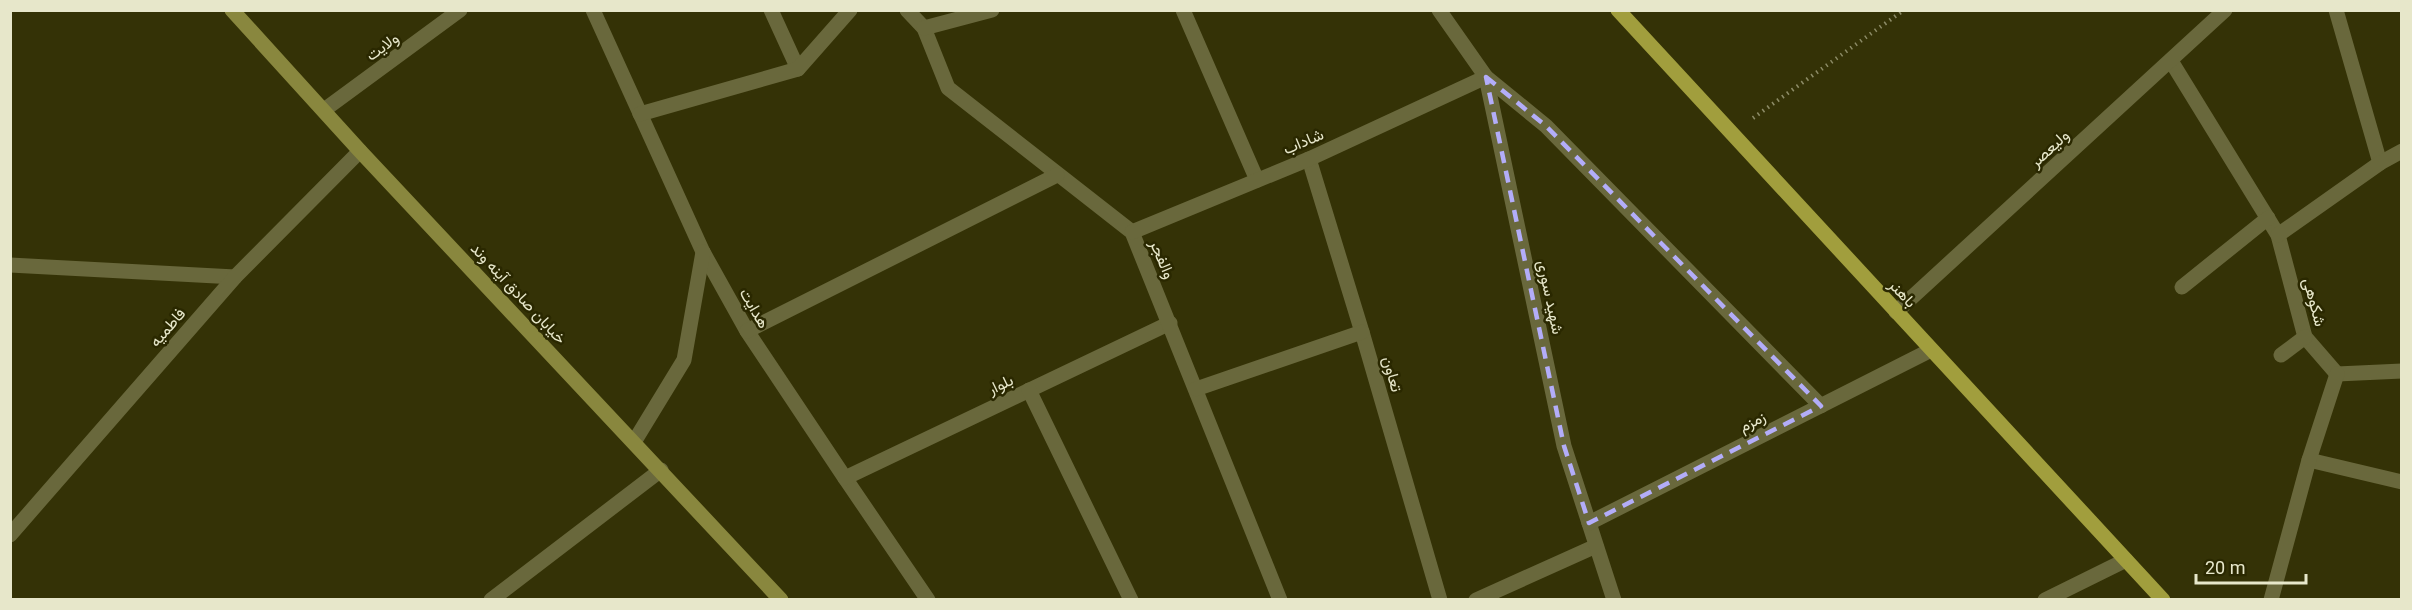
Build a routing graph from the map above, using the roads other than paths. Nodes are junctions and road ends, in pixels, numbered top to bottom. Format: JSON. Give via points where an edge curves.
{"nodes":[{"id":1,"x":232,"y":10,"type":"edge"},
{"id":2,"x":460,"y":10,"type":"edge"},
{"id":3,"x":593,"y":10,"type":"edge"},
{"id":4,"x":771,"y":10,"type":"edge"},
{"id":5,"x":850,"y":10,"type":"edge"},
{"id":6,"x":907,"y":10,"type":"edge"},
{"id":7,"x":992,"y":10,"type":"edge"},
{"id":8,"x":1183,"y":10,"type":"edge"},
{"id":9,"x":1439,"y":10,"type":"edge"},
{"id":10,"x":1617,"y":10,"type":"edge"},
{"id":11,"x":2336,"y":10,"type":"edge"},
{"id":12,"x":2216,"y":14,"type":"edge"},
{"id":13,"x":924,"y":28,"type":"junction"},
{"id":14,"x":2171,"y":60,"type":"junction"},
{"id":15,"x":798,"y":69,"type":"junction"},
{"id":16,"x":1486,"y":77,"type":"junction"},
{"id":17,"x":324,"y":110,"type":"junction"},
{"id":18,"x":640,"y":114,"type":"junction"},
{"id":19,"x":360,"y":151,"type":"junction"},
{"id":20,"x":2402,"y":152,"type":"edge"},
{"id":21,"x":1309,"y":159,"type":"junction"},
{"id":22,"x":2380,"y":164,"type":"junction"},
{"id":23,"x":1057,"y":175,"type":"junction"},
{"id":24,"x":1257,"y":180,"type":"junction"},
{"id":25,"x":2268,"y":218,"type":"junction"},
{"id":26,"x":1132,"y":232,"type":"junction"},
{"id":27,"x":2278,"y":235,"type":"junction"},
{"id":28,"x":703,"y":252,"type":"junction"},
{"id":29,"x":10,"y":265,"type":"edge"},
{"id":30,"x":235,"y":277,"type":"junction"},
{"id":31,"x":2182,"y":287,"type":"dead end"},
{"id":32,"x":1896,"y":312,"type":"junction"},
{"id":33,"x":1170,"y":323,"type":"junction"},
{"id":34,"x":747,"y":331,"type":"junction"},
{"id":35,"x":1362,"y":332,"type":"junction"},
{"id":36,"x":2305,"y":337,"type":"junction"},
{"id":37,"x":1931,"y":350,"type":"junction"},
{"id":38,"x":2281,"y":356,"type":"dead end"},
{"id":39,"x":2402,"y":371,"type":"edge"},
{"id":40,"x":2337,"y":374,"type":"junction"},
{"id":41,"x":1196,"y":389,"type":"junction"},
{"id":42,"x":1029,"y":390,"type":"junction"},
{"id":43,"x":1821,"y":406,"type":"junction"},
{"id":44,"x":634,"y":442,"type":"junction"},
{"id":45,"x":2309,"y":460,"type":"junction"},
{"id":46,"x":660,"y":470,"type":"junction"},
{"id":47,"x":845,"y":478,"type":"junction"},
{"id":48,"x":2402,"y":482,"type":"edge"},
{"id":49,"x":1589,"y":523,"type":"junction"},
{"id":50,"x":10,"y":535,"type":"edge"},
{"id":51,"x":1596,"y":546,"type":"junction"},
{"id":52,"x":2126,"y":560,"type":"junction"},
{"id":53,"x":491,"y":600,"type":"edge"},
{"id":54,"x":781,"y":600,"type":"edge"},
{"id":55,"x":928,"y":600,"type":"edge"},
{"id":56,"x":1131,"y":600,"type":"edge"},
{"id":57,"x":1280,"y":600,"type":"edge"},
{"id":58,"x":1440,"y":600,"type":"edge"},
{"id":59,"x":1476,"y":600,"type":"edge"},
{"id":60,"x":1614,"y":600,"type":"edge"},
{"id":61,"x":2045,"y":600,"type":"edge"},
{"id":62,"x":2163,"y":600,"type":"edge"},
{"id":63,"x":2271,"y":600,"type":"edge"}],
"edges":[{"from":1,"to":17,"type":"main road","name":"خیابان صادق آینه وند"},
{"from":2,"to":17,"type":"street","name":"ولایت"},
{"from":3,"to":18,"type":"street","name":"هدایت"},
{"from":4,"to":15,"type":"street"},
{"from":5,"to":15,"type":"street"},
{"from":6,"to":13,"type":"street","name":"والفجر"},
{"from":7,"to":13,"type":"street"},
{"from":8,"to":24,"type":"street"},
{"from":9,"to":16,"type":"street","name":"شهید سوری"},
{"from":10,"to":32,"type":"main road","name":"باهنر"},
{"from":11,"to":22,"type":"street"},
{"from":12,"to":14,"type":"street","name":"ولیعصر"},
{"from":13,"to":23,"type":"street","name":"والفجر","via":[[948,88]]},
{"from":14,"to":25,"type":"street","name":"شکوهی"},
{"from":14,"to":32,"type":"street","name":"ولیعصر"},
{"from":15,"to":18,"type":"street"},
{"from":16,"to":21,"type":"street","name":"شاداب"},
{"from":16,"to":43,"type":"street","via":[[1546,126]]},
{"from":16,"to":49,"type":"street","name":"شهید سوری","via":[[1564,446]]},
{"from":17,"to":19,"type":"main road","name":"خیابان صادق آینه وند"},
{"from":18,"to":28,"type":"street","name":"هدایت"},
{"from":19,"to":30,"type":"street","name":"فاطمیه"},
{"from":19,"to":44,"type":"main road","name":"خیابان صادق آینه وند"},
{"from":20,"to":22,"type":"street"},
{"from":21,"to":24,"type":"street","name":"شاداب"},
{"from":21,"to":35,"type":"street","name":"تعاون"},
{"from":22,"to":27,"type":"street"},
{"from":23,"to":26,"type":"street","name":"والفجر"},
{"from":23,"to":34,"type":"street"},
{"from":24,"to":26,"type":"street","name":"شاداب"},
{"from":25,"to":27,"type":"street","name":"شکوهی"},
{"from":25,"to":31,"type":"street"},
{"from":26,"to":33,"type":"street","name":"والفجر"},
{"from":27,"to":36,"type":"street","name":"شکوهی"},
{"from":28,"to":34,"type":"street","name":"هدایت"},
{"from":28,"to":44,"type":"street","via":[[684,360]]},
{"from":29,"to":30,"type":"street"},
{"from":30,"to":50,"type":"street","name":"فاطمیه"},
{"from":32,"to":37,"type":"main road","name":"باهنر"},
{"from":33,"to":41,"type":"street","name":"والفجر"},
{"from":33,"to":42,"type":"street","name":"بلوار"},
{"from":34,"to":47,"type":"street","name":"هدایت"},
{"from":35,"to":41,"type":"street"},
{"from":35,"to":58,"type":"street","name":"تعاون"},
{"from":36,"to":38,"type":"street"},
{"from":36,"to":40,"type":"street","name":"شکوهی"},
{"from":37,"to":43,"type":"street","name":"زمزم"},
{"from":37,"to":52,"type":"main road","name":"باهنر"},
{"from":39,"to":40,"type":"street"},
{"from":40,"to":45,"type":"street"},
{"from":41,"to":57,"type":"street","name":"والفجر"},
{"from":42,"to":47,"type":"street","name":"بلوار"},
{"from":42,"to":56,"type":"street"},
{"from":43,"to":49,"type":"street","name":"زمزم"},
{"from":44,"to":46,"type":"main road","name":"خیابان صادق آینه وند"},
{"from":45,"to":48,"type":"street"},
{"from":45,"to":63,"type":"street"},
{"from":46,"to":53,"type":"street"},
{"from":46,"to":54,"type":"main road","name":"خیابان صادق آینه وند"},
{"from":47,"to":55,"type":"street","name":"هدایت"},
{"from":49,"to":51,"type":"street","name":"شهید سوری"},
{"from":51,"to":59,"type":"street"},
{"from":51,"to":60,"type":"street","name":"شهید سوری"},
{"from":52,"to":61,"type":"street"},
{"from":52,"to":62,"type":"main road","name":"باهنر"}]}
